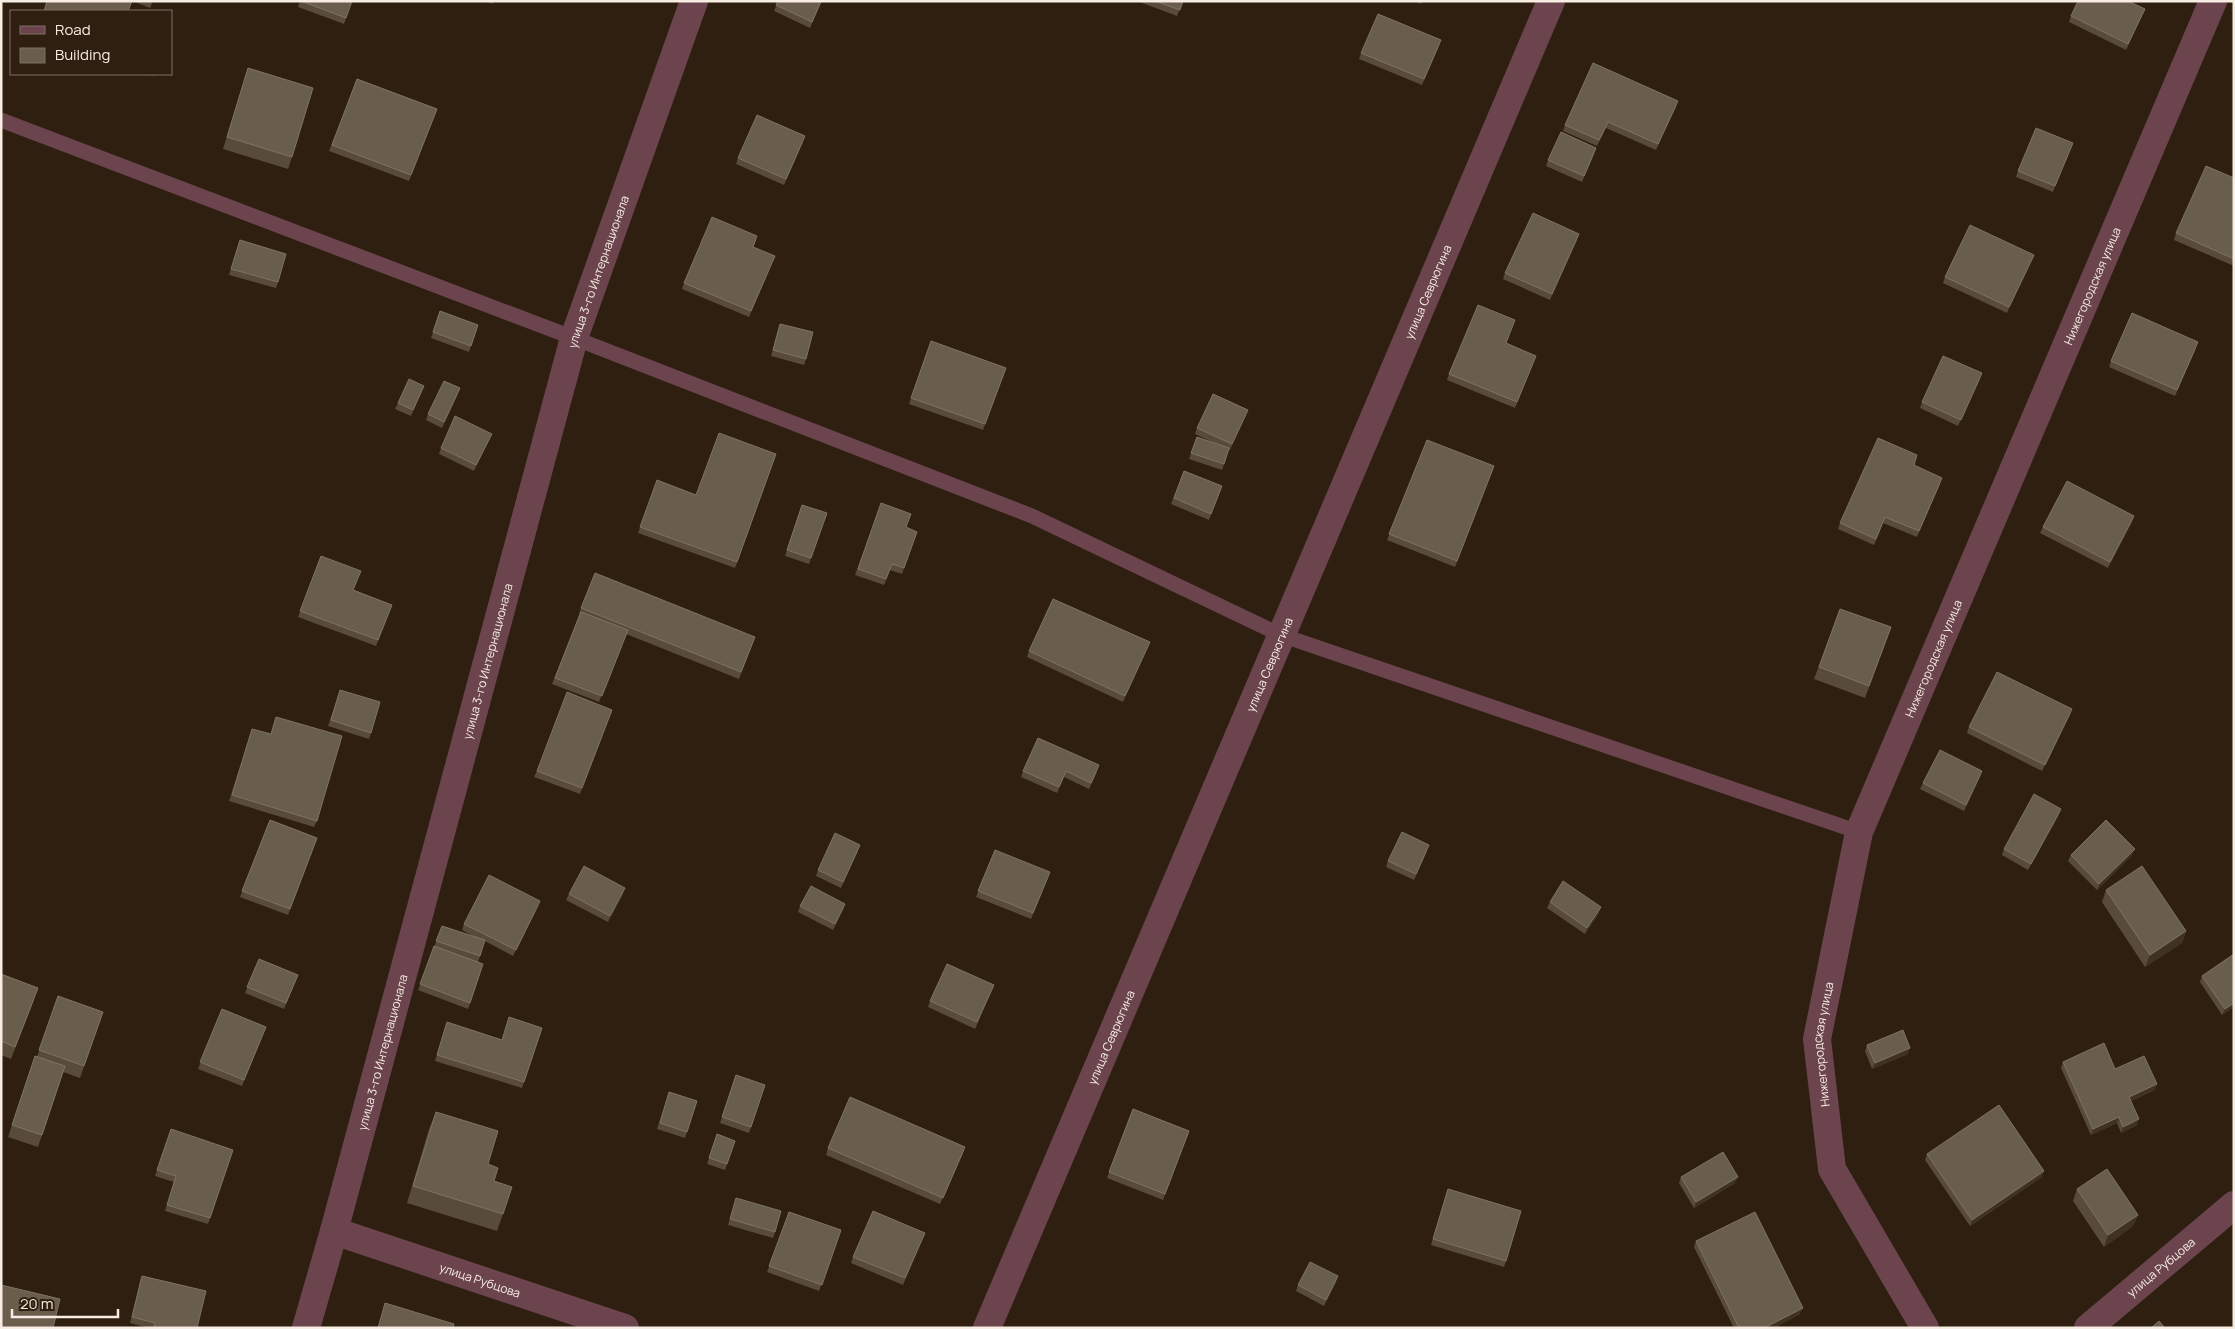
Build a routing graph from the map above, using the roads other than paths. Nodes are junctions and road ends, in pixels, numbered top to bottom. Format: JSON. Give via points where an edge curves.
{"nodes":[{"id":1,"x":694,"y":1,"type":"edge"},
{"id":2,"x":1551,"y":1,"type":"edge"},
{"id":3,"x":2213,"y":1,"type":"edge"},
{"id":4,"x":1,"y":120,"type":"edge"},
{"id":5,"x":574,"y":338,"type":"junction"},
{"id":6,"x":1281,"y":634,"type":"junction"},
{"id":7,"x":1859,"y":832,"type":"junction"},
{"id":8,"x":2234,"y":1205,"type":"edge"},
{"id":9,"x":334,"y":1231,"type":"junction"},
{"id":10,"x":306,"y":1328,"type":"edge"},
{"id":11,"x":625,"y":1328,"type":"edge"},
{"id":12,"x":987,"y":1328,"type":"edge"},
{"id":13,"x":1925,"y":1328,"type":"edge"},
{"id":14,"x":2088,"y":1328,"type":"edge"}],
"edges":[{"from":1,"to":5,"type":"street","name":"улица 3-го Интернационала"},
{"from":2,"to":6,"type":"street","name":"улица Севрюгина"},
{"from":3,"to":7,"type":"street","name":"Нижегородская улица"},
{"from":4,"to":5,"type":"lane"},
{"from":5,"to":6,"type":"lane","via":[[1032,516]]},
{"from":5,"to":9,"type":"street","name":"улица 3-го Интернационала"},
{"from":6,"to":7,"type":"lane"},
{"from":6,"to":12,"type":"street","name":"улица Севрюгина"},
{"from":7,"to":13,"type":"street","name":"Нижегородская улица","via":[[1817,1039],[1832,1169]]},
{"from":8,"to":14,"type":"street","name":"улица Рубцова"},
{"from":9,"to":10,"type":"street","name":"улица 3-го Интернационала"},
{"from":9,"to":11,"type":"street","name":"улица Рубцова"}]}
